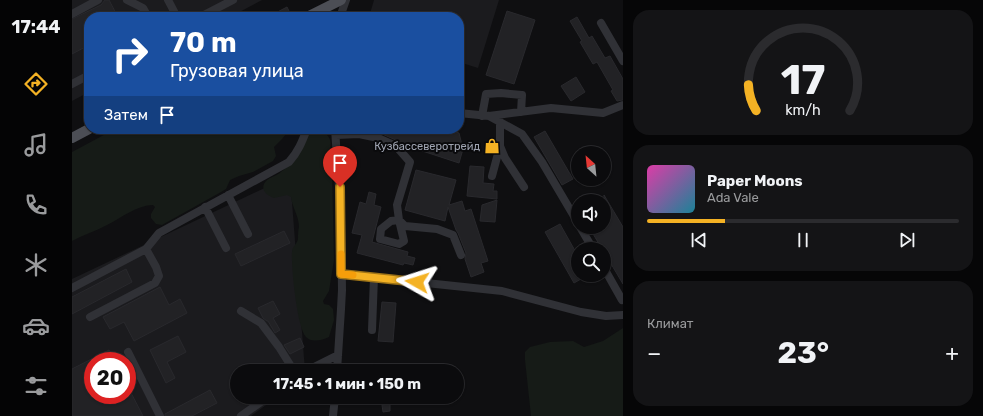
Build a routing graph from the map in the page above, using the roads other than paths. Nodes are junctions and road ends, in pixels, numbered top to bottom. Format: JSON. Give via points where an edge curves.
{"nodes":[{"id":1,"x":98,"y":0,"type":"edge"},
{"id":2,"x":127,"y":0,"type":"edge"},
{"id":3,"x":168,"y":0,"type":"edge"},
{"id":4,"x":234,"y":0,"type":"edge"},
{"id":5,"x":341,"y":0,"type":"edge"},
{"id":6,"x":346,"y":0,"type":"edge"},
{"id":7,"x":145,"y":12,"type":"edge"},
{"id":8,"x":174,"y":12,"type":"edge"},
{"id":9,"x":210,"y":12,"type":"edge"},
{"id":10,"x":317,"y":12,"type":"edge"},
{"id":11,"x":342,"y":12,"type":"edge"},
{"id":12,"x":72,"y":14,"type":"edge"},
{"id":13,"x":601,"y":23,"type":"dead end"},
{"id":14,"x":623,"y":61,"type":"edge"},
{"id":15,"x":84,"y":78,"type":"edge"},
{"id":16,"x":72,"y":84,"type":"edge"},
{"id":17,"x":623,"y":105,"type":"edge"},
{"id":18,"x":522,"y":112,"type":"junction"},
{"id":19,"x":464,"y":114,"type":"edge"},
{"id":20,"x":485,"y":116,"type":"junction"},
{"id":21,"x":500,"y":122,"type":"junction"},
{"id":22,"x":84,"y":132,"type":"edge"},
{"id":23,"x":305,"y":134,"type":"edge"},
{"id":24,"x":335,"y":134,"type":"edge"},
{"id":25,"x":359,"y":134,"type":"edge"},
{"id":26,"x":72,"y":138,"type":"edge"},
{"id":27,"x":500,"y":146,"type":"junction"},
{"id":28,"x":492,"y":176,"type":"dead end"},
{"id":29,"x":524,"y":186,"type":"dead end"},
{"id":30,"x":228,"y":195,"type":"junction"},
{"id":31,"x":205,"y":208,"type":"junction"},
{"id":32,"x":571,"y":211,"type":"edge"},
{"id":33,"x":248,"y":234,"type":"dead end"},
{"id":34,"x":226,"y":248,"type":"dead end"},
{"id":35,"x":146,"y":249,"type":"junction"},
{"id":36,"x":461,"y":255,"type":"dead end"},
{"id":37,"x":341,"y":274,"type":"junction"},
{"id":38,"x":374,"y":278,"type":"junction"},
{"id":39,"x":611,"y":280,"type":"edge"},
{"id":40,"x":72,"y":288,"type":"edge"},
{"id":41,"x":622,"y":300,"type":"edge"},
{"id":42,"x":241,"y":311,"type":"dead end"},
{"id":43,"x":623,"y":315,"type":"edge"},
{"id":44,"x":90,"y":317,"type":"dead end"},
{"id":45,"x":372,"y":330,"type":"dead end"},
{"id":46,"x":338,"y":355,"type":"junction"},
{"id":47,"x":290,"y":364,"type":"edge"},
{"id":48,"x":320,"y":364,"type":"edge"},
{"id":49,"x":337,"y":364,"type":"edge"},
{"id":50,"x":136,"y":368,"type":"edge"},
{"id":51,"x":258,"y":404,"type":"edge"},
{"id":52,"x":334,"y":404,"type":"edge"},
{"id":53,"x":160,"y":416,"type":"edge"},
{"id":54,"x":241,"y":416,"type":"edge"},
{"id":55,"x":333,"y":416,"type":"edge"}],
"edges":[{"from":1,"to":12,"type":"street"},
{"from":2,"to":7,"type":"street","via":[[143,8]]},
{"from":3,"to":8,"type":"street"},
{"from":4,"to":9,"type":"street"},
{"from":5,"to":10,"type":"main road"},
{"from":6,"to":11,"type":"street"},
{"from":13,"to":14,"type":"street"},
{"from":15,"to":16,"type":"street"},
{"from":17,"to":18,"type":"street","via":[[603,113],[551,108]]},
{"from":18,"to":20,"type":"street"},
{"from":18,"to":20,"type":"street","via":[[522,95],[486,94]]},
{"from":19,"to":20,"type":"street"},
{"from":20,"to":21,"type":"street"},
{"from":21,"to":27,"type":"street"},
{"from":21,"to":32,"type":"street","via":[[522,134]]},
{"from":22,"to":26,"type":"main road"},
{"from":23,"to":30,"type":"street","via":[[289,162]]},
{"from":24,"to":37,"type":"street","via":[[341,216]]},
{"from":25,"to":36,"type":"street","via":[[378,138],[396,146],[410,162],[398,205],[399,220],[405,226],[437,228],[453,234]]},
{"from":27,"to":28,"type":"street"},
{"from":27,"to":29,"type":"street"},
{"from":30,"to":31,"type":"street"},
{"from":30,"to":33,"type":"street"},
{"from":31,"to":34,"type":"street"},
{"from":31,"to":35,"type":"street","via":[[159,232]]},
{"from":35,"to":40,"type":"street"},
{"from":35,"to":44,"type":"street","via":[[159,276],[155,283]]},
{"from":37,"to":38,"type":"street"},
{"from":37,"to":46,"type":"street","via":[[342,309]]},
{"from":38,"to":43,"type":"street","via":[[502,291],[581,312],[606,316]]},
{"from":38,"to":45,"type":"street"},
{"from":39,"to":41,"type":"street"},
{"from":42,"to":47,"type":"street","via":[[261,323]]},
{"from":46,"to":48,"type":"street"},
{"from":46,"to":49,"type":"street"},
{"from":50,"to":53,"type":"street"},
{"from":51,"to":54,"type":"street"},
{"from":52,"to":55,"type":"street"}]}
